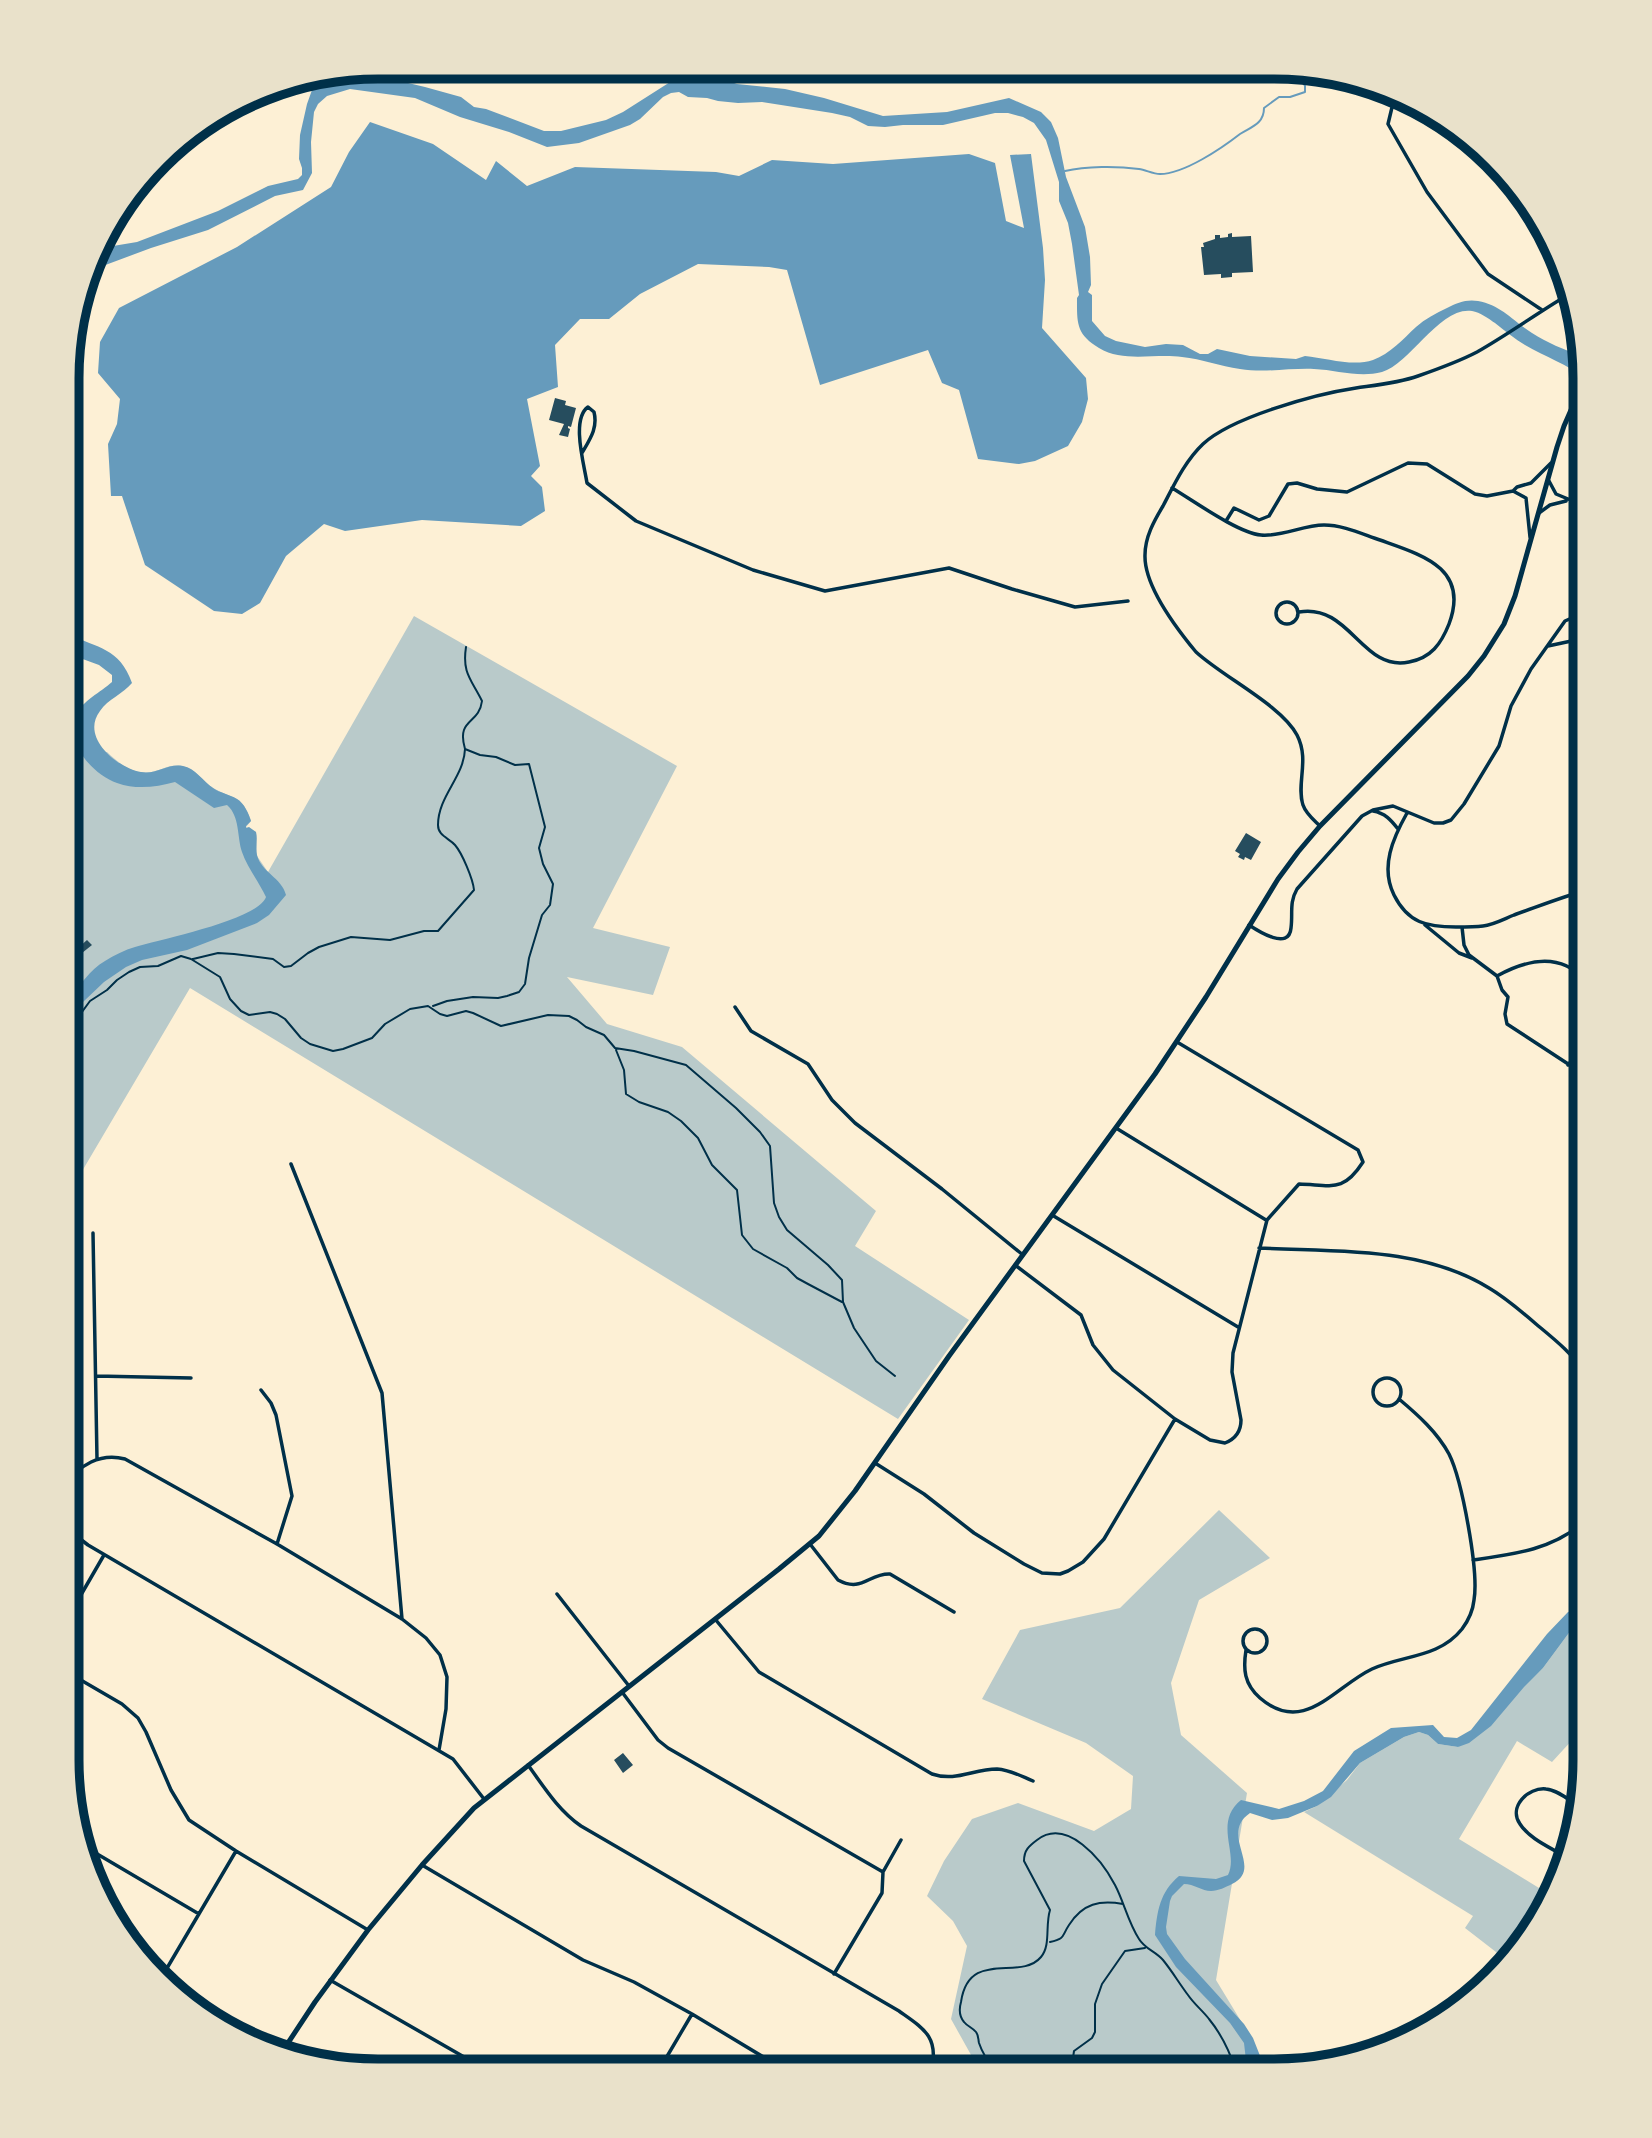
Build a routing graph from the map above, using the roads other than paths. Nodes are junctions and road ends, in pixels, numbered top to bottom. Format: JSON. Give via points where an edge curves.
{"nodes":[{"id":1,"x":1393,"y":104,"type":"edge"},
{"id":2,"x":1562,"y":298,"type":"edge"},
{"id":3,"x":1542,"y":310,"type":"junction"},
{"id":4,"x":1573,"y":404,"type":"edge"},
{"id":5,"x":582,"y":453,"type":"junction"},
{"id":6,"x":1553,"y":461,"type":"junction"},
{"id":7,"x":1548,"y":475,"type":"junction"},
{"id":8,"x":1172,"y":488,"type":"junction"},
{"id":9,"x":1513,"y":491,"type":"junction"},
{"id":10,"x":1569,"y":501,"type":"junction"},
{"id":11,"x":1573,"y":502,"type":"edge"},
{"id":12,"x":1537,"y":515,"type":"junction"},
{"id":13,"x":1226,"y":522,"type":"junction"},
{"id":14,"x":1530,"y":540,"type":"junction"},
{"id":15,"x":1128,"y":601,"type":"dead end"},
{"id":16,"x":1299,"y":612,"type":"junction"},
{"id":17,"x":1573,"y":617,"type":"edge"},
{"id":18,"x":1573,"y":640,"type":"edge"},
{"id":19,"x":1548,"y":646,"type":"junction"},
{"id":20,"x":1371,"y":811,"type":"junction"},
{"id":21,"x":1408,"y":813,"type":"junction"},
{"id":22,"x":1320,"y":826,"type":"junction"},
{"id":23,"x":1398,"y":829,"type":"junction"},
{"id":24,"x":1573,"y":894,"type":"edge"},
{"id":25,"x":1423,"y":923,"type":"junction"},
{"id":26,"x":1248,"y":925,"type":"junction"},
{"id":27,"x":1462,"y":927,"type":"junction"},
{"id":28,"x":1475,"y":959,"type":"junction"},
{"id":29,"x":1573,"y":969,"type":"edge"},
{"id":30,"x":1497,"y":976,"type":"junction"},
{"id":31,"x":735,"y":1007,"type":"dead end"},
{"id":32,"x":1177,"y":1042,"type":"junction"},
{"id":33,"x":1573,"y":1059,"type":"edge"},
{"id":34,"x":1568,"y":1065,"type":"junction"},
{"id":35,"x":1573,"y":1068,"type":"edge"},
{"id":36,"x":1116,"y":1128,"type":"junction"},
{"id":37,"x":291,"y":1164,"type":"dead end"},
{"id":38,"x":1052,"y":1215,"type":"junction"},
{"id":39,"x":1266,"y":1220,"type":"junction"},
{"id":40,"x":93,"y":1233,"type":"dead end"},
{"id":41,"x":1259,"y":1248,"type":"junction"},
{"id":42,"x":1023,"y":1255,"type":"junction"},
{"id":43,"x":1015,"y":1265,"type":"junction"},
{"id":44,"x":1238,"y":1327,"type":"junction"},
{"id":45,"x":1573,"y":1358,"type":"edge"},
{"id":46,"x":96,"y":1376,"type":"junction"},
{"id":47,"x":191,"y":1378,"type":"dead end"},
{"id":48,"x":261,"y":1390,"type":"dead end"},
{"id":49,"x":1399,"y":1399,"type":"junction"},
{"id":50,"x":1175,"y":1419,"type":"junction"},
{"id":51,"x":97,"y":1459,"type":"junction"},
{"id":52,"x":874,"y":1463,"type":"junction"},
{"id":53,"x":79,"y":1469,"type":"edge"},
{"id":54,"x":1573,"y":1530,"type":"edge"},
{"id":55,"x":79,"y":1539,"type":"edge"},
{"id":56,"x":277,"y":1544,"type":"junction"},
{"id":57,"x":810,"y":1544,"type":"junction"},
{"id":58,"x":104,"y":1555,"type":"junction"},
{"id":59,"x":1473,"y":1560,"type":"junction"},
{"id":60,"x":557,"y":1594,"type":"dead end"},
{"id":61,"x":79,"y":1598,"type":"edge"},
{"id":62,"x":954,"y":1612,"type":"dead end"},
{"id":63,"x":401,"y":1619,"type":"junction"},
{"id":64,"x":715,"y":1619,"type":"junction"},
{"id":65,"x":1246,"y":1650,"type":"junction"},
{"id":66,"x":79,"y":1679,"type":"edge"},
{"id":67,"x":629,"y":1686,"type":"junction"},
{"id":68,"x":622,"y":1692,"type":"junction"},
{"id":69,"x":439,"y":1750,"type":"junction"},
{"id":70,"x":528,"y":1765,"type":"junction"},
{"id":71,"x":1033,"y":1781,"type":"dead end"},
{"id":72,"x":484,"y":1799,"type":"junction"},
{"id":73,"x":1571,"y":1801,"type":"edge"},
{"id":74,"x":901,"y":1840,"type":"dead end"},
{"id":75,"x":93,"y":1851,"type":"edge"},
{"id":76,"x":236,"y":1851,"type":"junction"},
{"id":77,"x":1558,"y":1852,"type":"edge"},
{"id":78,"x":422,"y":1866,"type":"junction"},
{"id":79,"x":883,"y":1872,"type":"junction"},
{"id":80,"x":199,"y":1914,"type":"junction"},
{"id":81,"x":368,"y":1930,"type":"junction"},
{"id":82,"x":165,"y":1971,"type":"edge"},
{"id":83,"x":834,"y":1974,"type":"junction"},
{"id":84,"x":330,"y":1980,"type":"junction"},
{"id":85,"x":692,"y":2014,"type":"junction"},
{"id":86,"x":287,"y":2045,"type":"edge"},
{"id":87,"x":468,"y":2059,"type":"edge"},
{"id":88,"x":665,"y":2059,"type":"edge"},
{"id":89,"x":767,"y":2059,"type":"edge"},
{"id":90,"x":932,"y":2059,"type":"edge"}],
"edges":[{"from":1,"to":3,"type":"street","via":[[1388,124],[1427,192],[1488,274]]},
{"from":2,"to":3,"type":"street"},
{"from":3,"to":8,"type":"street","via":[[1456,362],[1404,381],[1310,398],[1227,428],[1196,450]]},
{"from":4,"to":6,"type":"main road"},
{"from":5,"to":5,"type":"street","via":[[579,425],[588,407],[596,424]]},
{"from":5,"to":15,"type":"street","via":[[587,483],[636,521],[753,570],[825,591],[949,569],[1075,607]]},
{"from":6,"to":7,"type":"main road"},
{"from":6,"to":9,"type":"street","via":[[1531,483]]},
{"from":7,"to":10,"type":"street","via":[[1556,494]]},
{"from":7,"to":12,"type":"main road"},
{"from":8,"to":13,"type":"street"},
{"from":8,"to":22,"type":"street","via":[[1147,537],[1147,574],[1196,652],[1292,727],[1303,753],[1304,807]]},
{"from":9,"to":13,"type":"street","via":[[1475,494],[1427,464],[1408,463],[1347,492],[1288,484],[1269,516],[1259,520],[1234,508]]},
{"from":9,"to":14,"type":"street","via":[[1526,498]]},
{"from":10,"to":11,"type":"street"},
{"from":10,"to":12,"type":"street","via":[[1550,505]]},
{"from":12,"to":14,"type":"main road"},
{"from":13,"to":16,"type":"street","via":[[1260,535],[1324,525],[1340,527],[1427,558],[1440,567],[1453,592],[1452,614],[1441,643],[1422,659],[1401,663],[1379,658],[1329,615]]},
{"from":14,"to":22,"type":"main road","via":[[1509,613],[1484,656]]},
{"from":16,"to":16,"type":"street","via":[[1290,624],[1283,624],[1276,614],[1279,604],[1286,601]]},
{"from":17,"to":19,"type":"street","via":[[1565,621]]},
{"from":18,"to":19,"type":"street"},
{"from":19,"to":21,"type":"street","via":[[1511,706],[1499,746],[1458,813],[1451,820],[1434,823]]},
{"from":20,"to":21,"type":"street","via":[[1393,806]]},
{"from":20,"to":23,"type":"street","via":[[1388,817]]},
{"from":20,"to":26,"type":"street","via":[[1297,890],[1291,901],[1289,935],[1275,939]]},
{"from":21,"to":23,"type":"street"},
{"from":22,"to":26,"type":"main road"},
{"from":23,"to":25,"type":"street","via":[[1390,850],[1389,882],[1401,907]]},
{"from":24,"to":27,"type":"street","via":[[1490,924]]},
{"from":25,"to":27,"type":"street"},
{"from":25,"to":28,"type":"street","via":[[1460,953]]},
{"from":26,"to":32,"type":"main road"},
{"from":27,"to":28,"type":"street","via":[[1464,945]]},
{"from":28,"to":30,"type":"street"},
{"from":29,"to":30,"type":"street","via":[[1544,960]]},
{"from":30,"to":34,"type":"street","via":[[1508,997],[1507,1024]]},
{"from":31,"to":42,"type":"street","via":[[751,1031],[808,1064],[855,1124]]},
{"from":32,"to":36,"type":"main road"},
{"from":32,"to":39,"type":"street","via":[[1358,1150],[1363,1162],[1352,1178],[1339,1185],[1299,1184]]},
{"from":33,"to":34,"type":"street"},
{"from":34,"to":35,"type":"street"},
{"from":36,"to":38,"type":"main road"},
{"from":36,"to":39,"type":"street"},
{"from":37,"to":63,"type":"street","via":[[382,1393]]},
{"from":38,"to":42,"type":"main road"},
{"from":38,"to":44,"type":"street"},
{"from":39,"to":41,"type":"street"},
{"from":40,"to":46,"type":"street"},
{"from":41,"to":44,"type":"street"},
{"from":41,"to":45,"type":"street","via":[[1385,1254],[1462,1274],[1513,1305]]},
{"from":42,"to":43,"type":"main road"},
{"from":43,"to":50,"type":"street","via":[[1080,1315],[1107,1365]]},
{"from":43,"to":52,"type":"main road"},
{"from":44,"to":50,"type":"street","via":[[1232,1367],[1241,1420],[1237,1434],[1229,1442],[1215,1442]]},
{"from":46,"to":47,"type":"street"},
{"from":46,"to":51,"type":"street"},
{"from":48,"to":56,"type":"street","via":[[276,1415],[292,1496]]},
{"from":49,"to":49,"type":"street","via":[[1393,1405],[1380,1404],[1374,1397],[1377,1384],[1393,1380],[1400,1386]]},
{"from":49,"to":59,"type":"street","via":[[1426,1423],[1448,1452],[1458,1478]]},
{"from":50,"to":52,"type":"street","via":[[1104,1539],[1083,1562],[1059,1574],[1042,1573],[1024,1564]]},
{"from":51,"to":53,"type":"street"},
{"from":51,"to":56,"type":"street","via":[[115,1457],[131,1462]]},
{"from":52,"to":57,"type":"main road","via":[[841,1511]]},
{"from":54,"to":59,"type":"street","via":[[1533,1550]]},
{"from":55,"to":58,"type":"street"},
{"from":56,"to":63,"type":"street"},
{"from":57,"to":62,"type":"street","via":[[844,1583],[859,1585],[890,1574]]},
{"from":57,"to":64,"type":"main road"},
{"from":58,"to":61,"type":"street"},
{"from":58,"to":69,"type":"street"},
{"from":59,"to":65,"type":"street","via":[[1470,1614],[1447,1644],[1368,1671],[1311,1709],[1287,1711],[1259,1697],[1243,1669]]},
{"from":60,"to":67,"type":"street"},
{"from":63,"to":69,"type":"street","via":[[426,1638],[445,1665],[448,1691]]},
{"from":64,"to":67,"type":"main road"},
{"from":64,"to":71,"type":"street","via":[[759,1672],[921,1768],[950,1778],[1000,1769]]},
{"from":65,"to":65,"type":"street","via":[[1262,1651],[1267,1643],[1263,1632],[1256,1628],[1245,1632]]},
{"from":66,"to":76,"type":"street","via":[[133,1713],[185,1815]]},
{"from":67,"to":68,"type":"main road"},
{"from":68,"to":70,"type":"main road"},
{"from":68,"to":79,"type":"street","via":[[668,1748]]},
{"from":69,"to":72,"type":"street","via":[[456,1761]]},
{"from":70,"to":72,"type":"main road"},
{"from":70,"to":83,"type":"street","via":[[576,1822]]},
{"from":72,"to":78,"type":"main road"},
{"from":73,"to":77,"type":"street","via":[[1545,1789],[1528,1793],[1516,1813],[1527,1833]]},
{"from":74,"to":79,"type":"street"},
{"from":75,"to":80,"type":"street"},
{"from":76,"to":80,"type":"street"},
{"from":76,"to":81,"type":"street"},
{"from":78,"to":81,"type":"main road"},
{"from":78,"to":85,"type":"street","via":[[583,1960]]},
{"from":79,"to":83,"type":"street","via":[[882,1893]]},
{"from":80,"to":82,"type":"street"},
{"from":81,"to":84,"type":"main road"},
{"from":83,"to":90,"type":"street","via":[[925,2030],[933,2048]]},
{"from":84,"to":86,"type":"main road"},
{"from":84,"to":87,"type":"street"},
{"from":85,"to":88,"type":"street"},
{"from":85,"to":89,"type":"street"}]}
